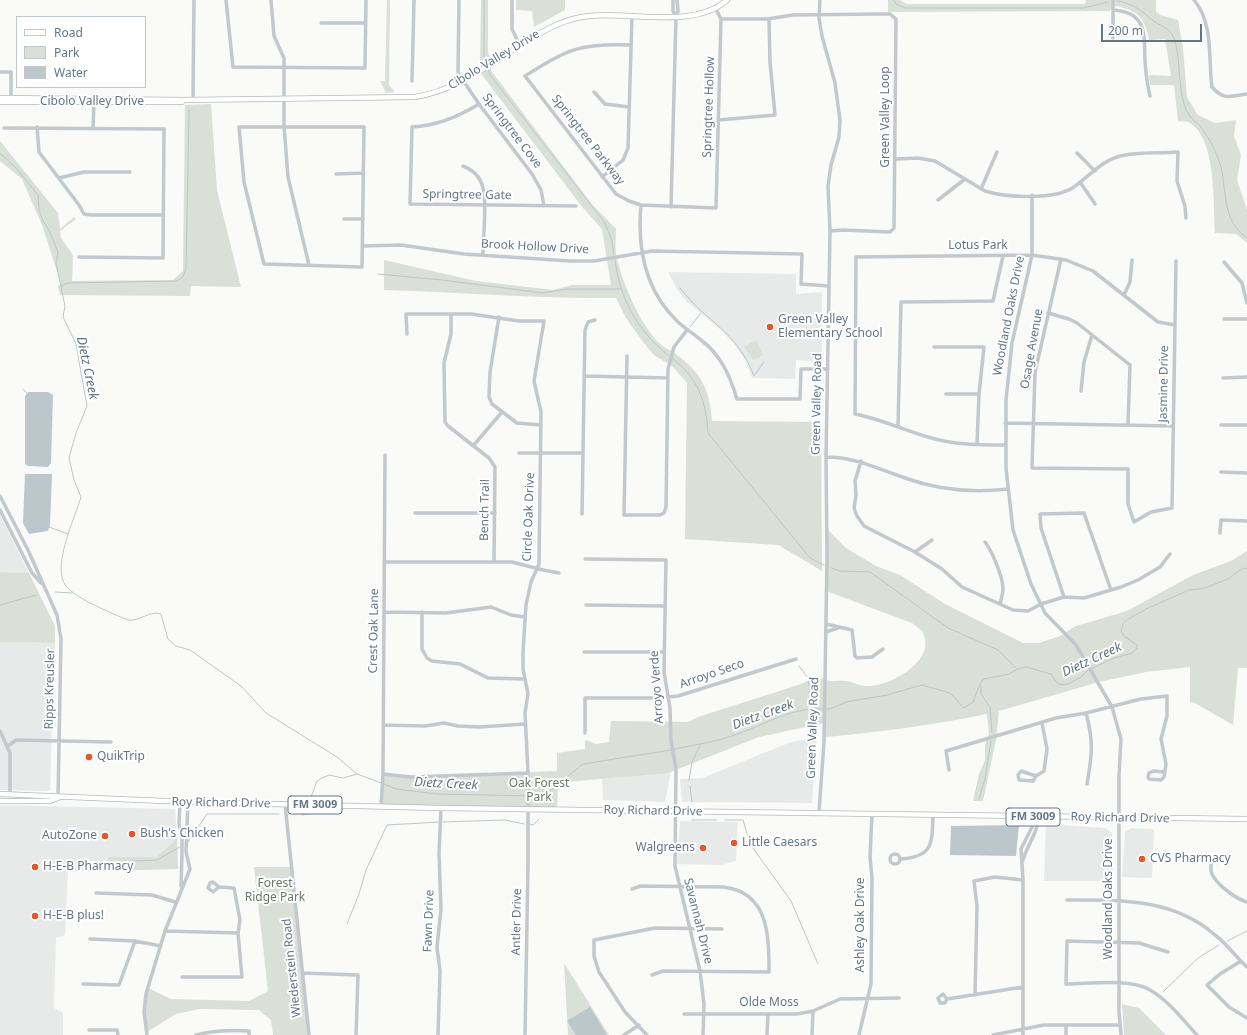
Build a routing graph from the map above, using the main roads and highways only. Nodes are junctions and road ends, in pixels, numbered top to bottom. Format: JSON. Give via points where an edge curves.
{"nodes":[{"id":1,"x":727,"y":0,"type":"edge"},
{"id":2,"x":0,"y":98,"type":"edge"},
{"id":3,"x":11,"y":100,"type":"junction"},
{"id":4,"x":0,"y":102,"type":"edge"},
{"id":5,"x":0,"y":794,"type":"edge"},
{"id":6,"x":58,"y":798,"type":"junction"},
{"id":7,"x":0,"y":801,"type":"edge"},
{"id":8,"x":1247,"y":819,"type":"edge"}],
"edges":[{"from":1,"to":3,"type":"main road","name":"Cibolo Valley Drive","via":[[716,9],[698,15],[575,18],[546,30],[462,81],[440,91],[415,97]]},
{"from":2,"to":3,"type":"main road","name":"Cibolo Valley Drive"},
{"from":3,"to":4,"type":"main road","name":"Cibolo Valley Drive"},
{"from":5,"to":6,"type":"main road","name":"Roy Richard Drive","number":"FM 3009"},
{"from":6,"to":7,"type":"main road","name":"Roy Richard Drive","number":"FM 3009","via":[[50,801]]},
{"from":6,"to":8,"type":"main road","name":"Roy Richard Drive","number":"FM 3009","via":[[441,808]]}]}
